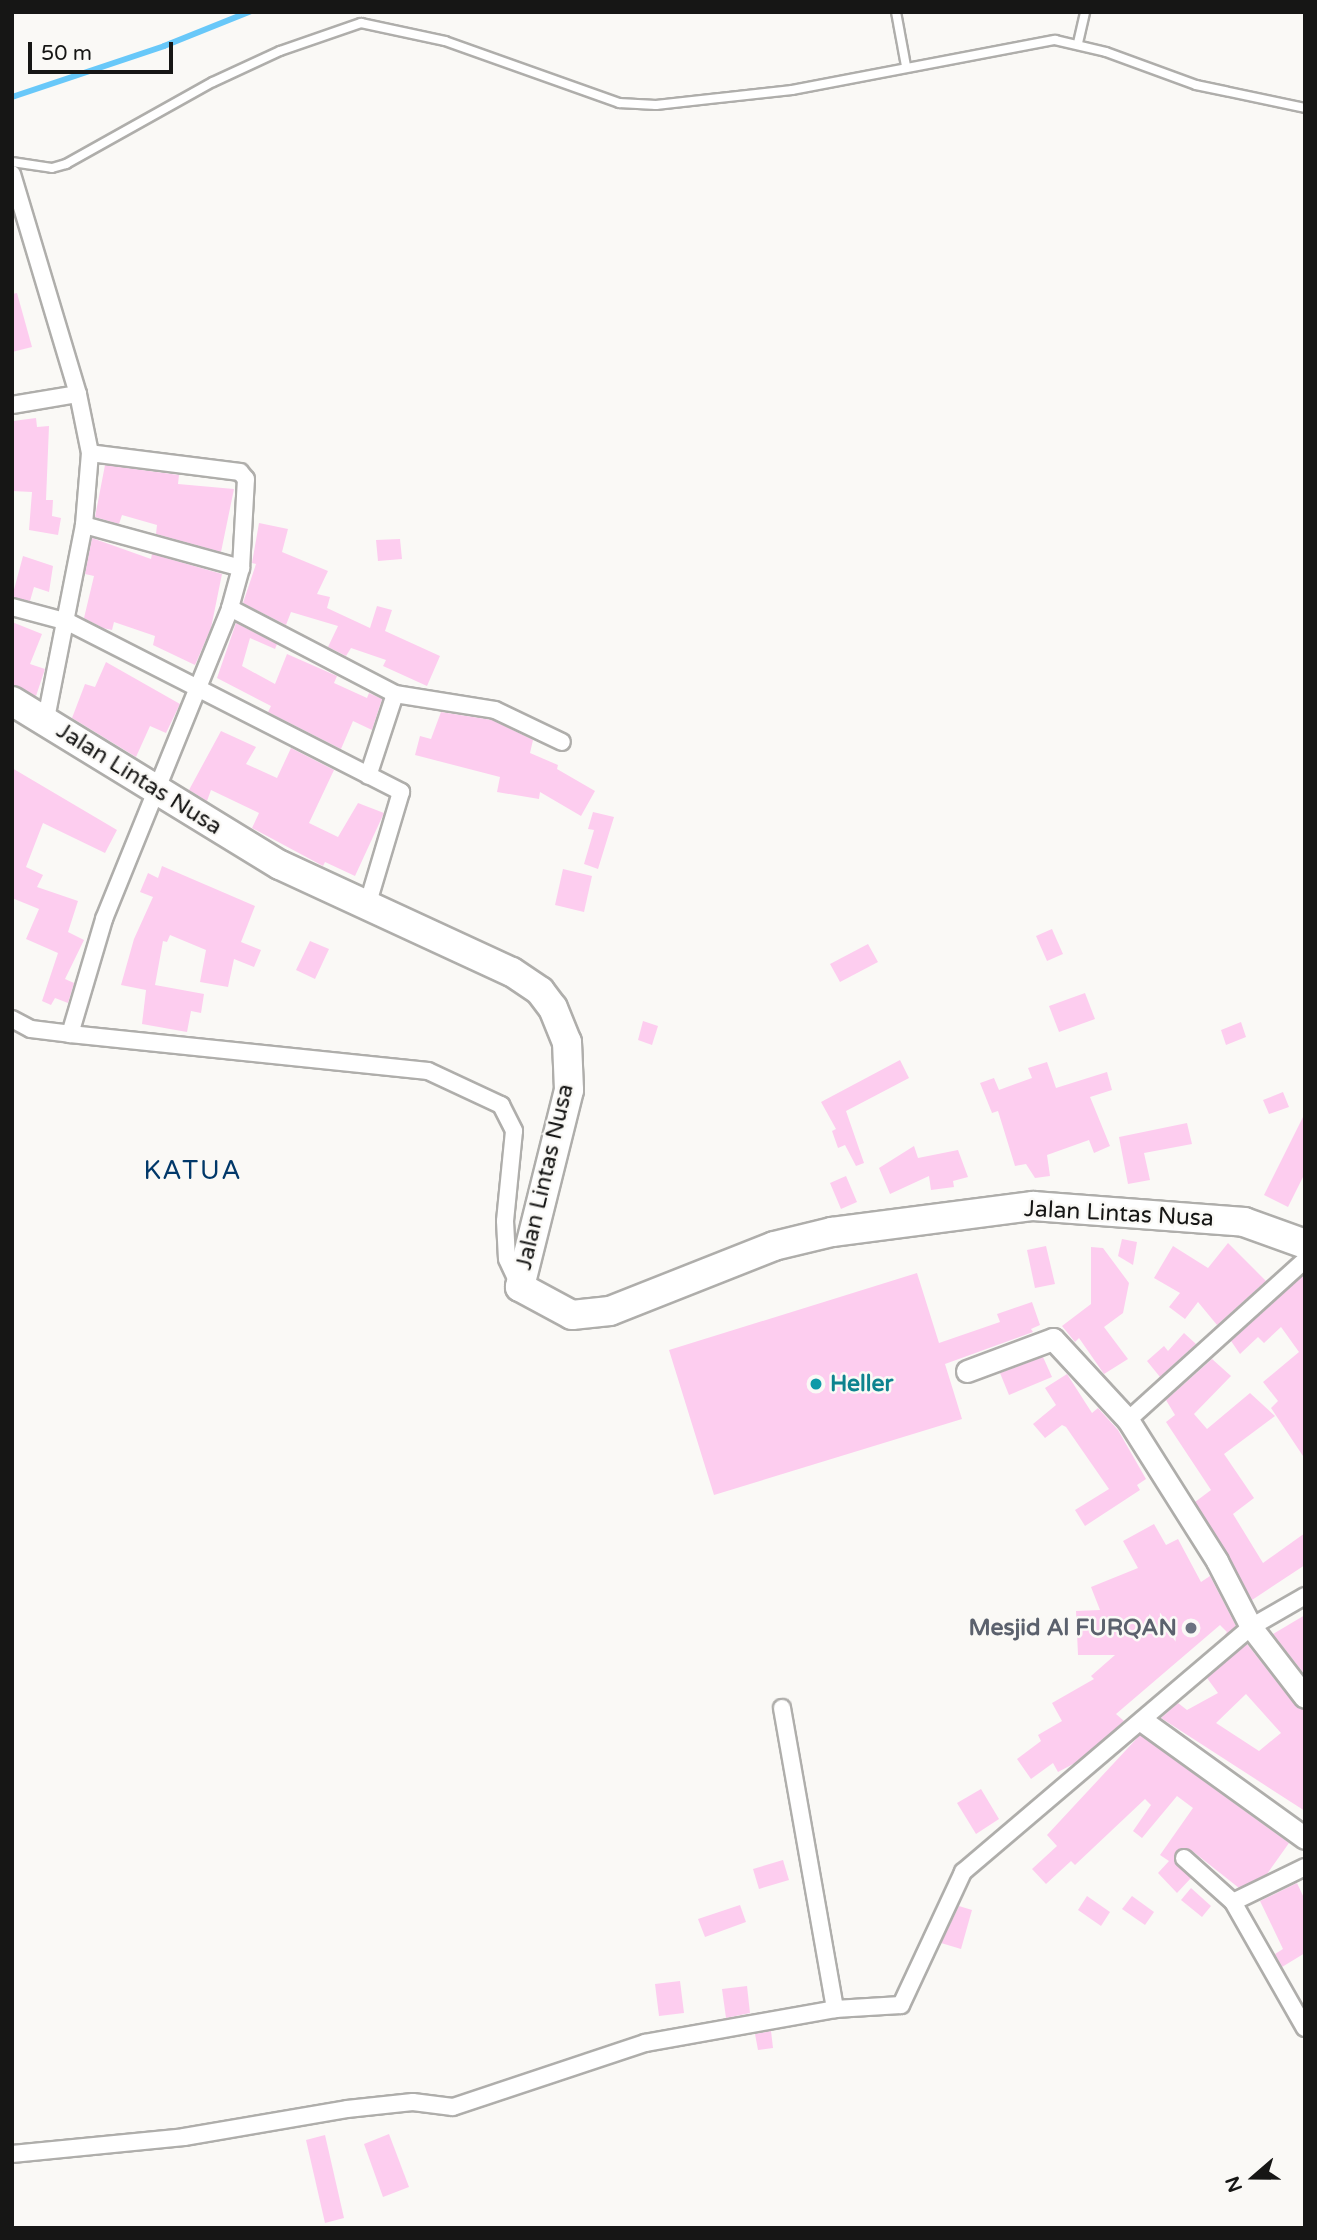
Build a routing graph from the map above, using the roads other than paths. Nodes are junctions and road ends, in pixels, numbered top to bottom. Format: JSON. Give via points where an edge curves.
{"nodes":[{"id":1,"x":896,"y":12,"type":"edge"},
{"id":2,"x":1084,"y":12,"type":"edge"},
{"id":3,"x":1077,"y":43,"type":"junction"},
{"id":4,"x":906,"y":66,"type":"junction"},
{"id":5,"x":1305,"y":108,"type":"edge"},
{"id":6,"x":12,"y":162,"type":"edge"},
{"id":7,"x":12,"y":174,"type":"edge"},
{"id":8,"x":78,"y":394,"type":"junction"},
{"id":9,"x":12,"y":405,"type":"edge"},
{"id":10,"x":90,"y":453,"type":"junction"},
{"id":11,"x":84,"y":525,"type":"junction"},
{"id":12,"x":241,"y":568,"type":"junction"},
{"id":13,"x":12,"y":607,"type":"edge"},
{"id":14,"x":230,"y":608,"type":"junction"},
{"id":15,"x":68,"y":622,"type":"junction"},
{"id":16,"x":200,"y":687,"type":"junction"},
{"id":17,"x":395,"y":694,"type":"junction"},
{"id":18,"x":12,"y":701,"type":"edge"},
{"id":19,"x":46,"y":719,"type":"junction"},
{"id":20,"x":562,"y":742,"type":"dead end"},
{"id":21,"x":368,"y":776,"type":"junction"},
{"id":22,"x":154,"y":791,"type":"junction"},
{"id":23,"x":368,"y":904,"type":"junction"},
{"id":24,"x":12,"y":1019,"type":"edge"},
{"id":25,"x":70,"y":1034,"type":"junction"},
{"id":26,"x":1305,"y":1244,"type":"edge"},
{"id":27,"x":1305,"y":1260,"type":"edge"},
{"id":28,"x":520,"y":1287,"type":"junction"},
{"id":29,"x":967,"y":1371,"type":"dead end"},
{"id":30,"x":1128,"y":1420,"type":"junction"},
{"id":31,"x":1305,"y":1596,"type":"edge"},
{"id":32,"x":1251,"y":1627,"type":"junction"},
{"id":33,"x":1305,"y":1698,"type":"edge"},
{"id":34,"x":782,"y":1708,"type":"dead end"},
{"id":35,"x":1144,"y":1722,"type":"junction"},
{"id":36,"x":1305,"y":1838,"type":"edge"},
{"id":37,"x":1184,"y":1858,"type":"dead end"},
{"id":38,"x":1305,"y":1867,"type":"edge"},
{"id":39,"x":1233,"y":1902,"type":"junction"},
{"id":40,"x":835,"y":2009,"type":"junction"},
{"id":41,"x":1305,"y":2028,"type":"edge"},
{"id":42,"x":12,"y":2154,"type":"edge"}],
"edges":[{"from":1,"to":4,"type":"lane"},
{"from":2,"to":3,"type":"lane"},
{"from":3,"to":4,"type":"lane","via":[[1055,40]]},
{"from":3,"to":5,"type":"lane","via":[[1196,85]]},
{"from":4,"to":6,"type":"lane","via":[[792,90],[656,105],[619,103],[444,41],[361,23],[280,51],[213,82],[66,164],[52,168]]},
{"from":7,"to":8,"type":"street"},
{"from":8,"to":9,"type":"street"},
{"from":8,"to":10,"type":"street"},
{"from":10,"to":11,"type":"street"},
{"from":10,"to":12,"type":"street","via":[[240,472],[246,479]]},
{"from":11,"to":12,"type":"street"},
{"from":11,"to":15,"type":"street"},
{"from":12,"to":14,"type":"street"},
{"from":13,"to":15,"type":"street"},
{"from":14,"to":16,"type":"street"},
{"from":14,"to":17,"type":"street"},
{"from":15,"to":16,"type":"street"},
{"from":15,"to":19,"type":"street"},
{"from":16,"to":21,"type":"street"},
{"from":16,"to":22,"type":"street"},
{"from":17,"to":20,"type":"street","via":[[495,710]]},
{"from":17,"to":21,"type":"street"},
{"from":18,"to":19,"type":"highway","name":"Jalan Lintas Nusa"},
{"from":19,"to":22,"type":"highway","name":"Jalan Lintas Nusa"},
{"from":21,"to":23,"type":"street","via":[[403,797]]},
{"from":22,"to":23,"type":"highway","name":"Jalan Lintas Nusa","via":[[280,865]]},
{"from":22,"to":25,"type":"street","via":[[104,919]]},
{"from":23,"to":28,"type":"highway","name":"Jalan Lintas Nusa","via":[[512,972],[540,991],[562,1026],[568,1042],[569,1090]]},
{"from":24,"to":25,"type":"street","via":[[31,1029]]},
{"from":25,"to":28,"type":"street","via":[[428,1071],[501,1105],[514,1131],[505,1221],[508,1259]]},
{"from":26,"to":28,"type":"highway","name":"Jalan Lintas Nusa","via":[[1244,1222],[1033,1206],[832,1232],[774,1246],[610,1311],[572,1315]]},
{"from":27,"to":30,"type":"street"},
{"from":29,"to":30,"type":"street","via":[[1051,1338]]},
{"from":30,"to":32,"type":"street","via":[[1217,1561]]},
{"from":31,"to":32,"type":"street"},
{"from":32,"to":33,"type":"street"},
{"from":32,"to":35,"type":"street"},
{"from":34,"to":40,"type":"street"},
{"from":35,"to":36,"type":"street"},
{"from":35,"to":40,"type":"street","via":[[959,1876],[904,2003]]},
{"from":37,"to":39,"type":"street"},
{"from":38,"to":39,"type":"street"},
{"from":39,"to":41,"type":"street"},
{"from":40,"to":42,"type":"street","via":[[645,2043],[453,2107],[413,2102],[347,2109],[184,2137]]}]}
